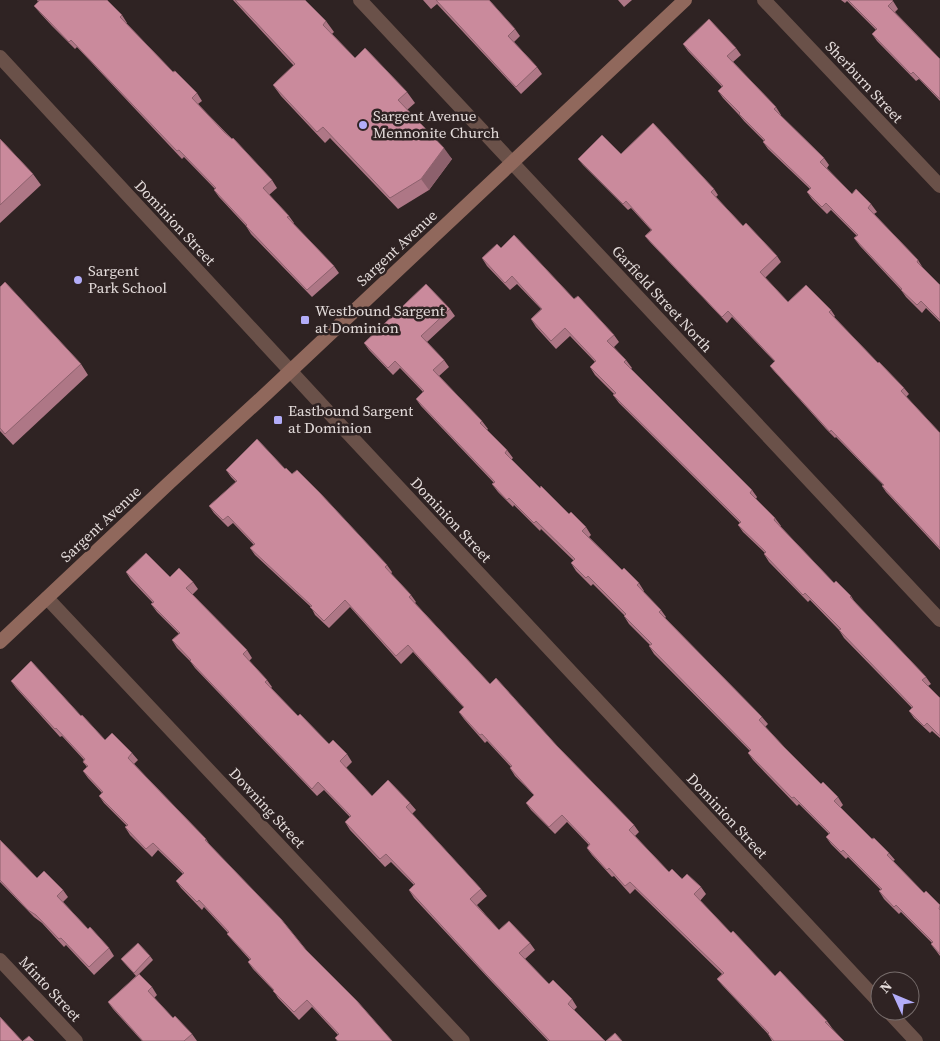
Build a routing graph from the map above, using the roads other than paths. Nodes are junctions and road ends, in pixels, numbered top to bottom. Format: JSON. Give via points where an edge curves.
{"nodes":[{"id":1,"x":360,"y":0,"type":"edge"},
{"id":2,"x":685,"y":0,"type":"edge"},
{"id":3,"x":764,"y":0,"type":"edge"},
{"id":4,"x":0,"y":57,"type":"edge"},
{"id":5,"x":512,"y":163,"type":"junction"},
{"id":6,"x":940,"y":186,"type":"edge"},
{"id":7,"x":290,"y":371,"type":"junction"},
{"id":8,"x":47,"y":598,"type":"junction"},
{"id":9,"x":940,"y":620,"type":"edge"},
{"id":10,"x":0,"y":642,"type":"edge"},
{"id":11,"x":0,"y":960,"type":"edge"},
{"id":12,"x":870,"y":992,"type":"edge"},
{"id":13,"x":897,"y":1021,"type":"edge"},
{"id":14,"x":76,"y":1041,"type":"edge"},
{"id":15,"x":463,"y":1041,"type":"edge"},
{"id":16,"x":916,"y":1041,"type":"edge"}],
"edges":[{"from":1,"to":5,"type":"street","name":"Garfield Street North"},
{"from":2,"to":5,"type":"main road","name":"Sargent Avenue"},
{"from":3,"to":6,"type":"street","name":"Sherburn Street"},
{"from":4,"to":7,"type":"street","name":"Dominion Street"},
{"from":5,"to":7,"type":"main road","name":"Sargent Avenue"},
{"from":5,"to":9,"type":"street","name":"Garfield Street North"},
{"from":7,"to":8,"type":"main road","name":"Sargent Avenue"},
{"from":7,"to":12,"type":"street","name":"Dominion Street"},
{"from":8,"to":10,"type":"main road","name":"Sargent Avenue"},
{"from":8,"to":15,"type":"street","name":"Downing Street"},
{"from":11,"to":14,"type":"street","name":"Minto Street"},
{"from":13,"to":16,"type":"street"}]}
